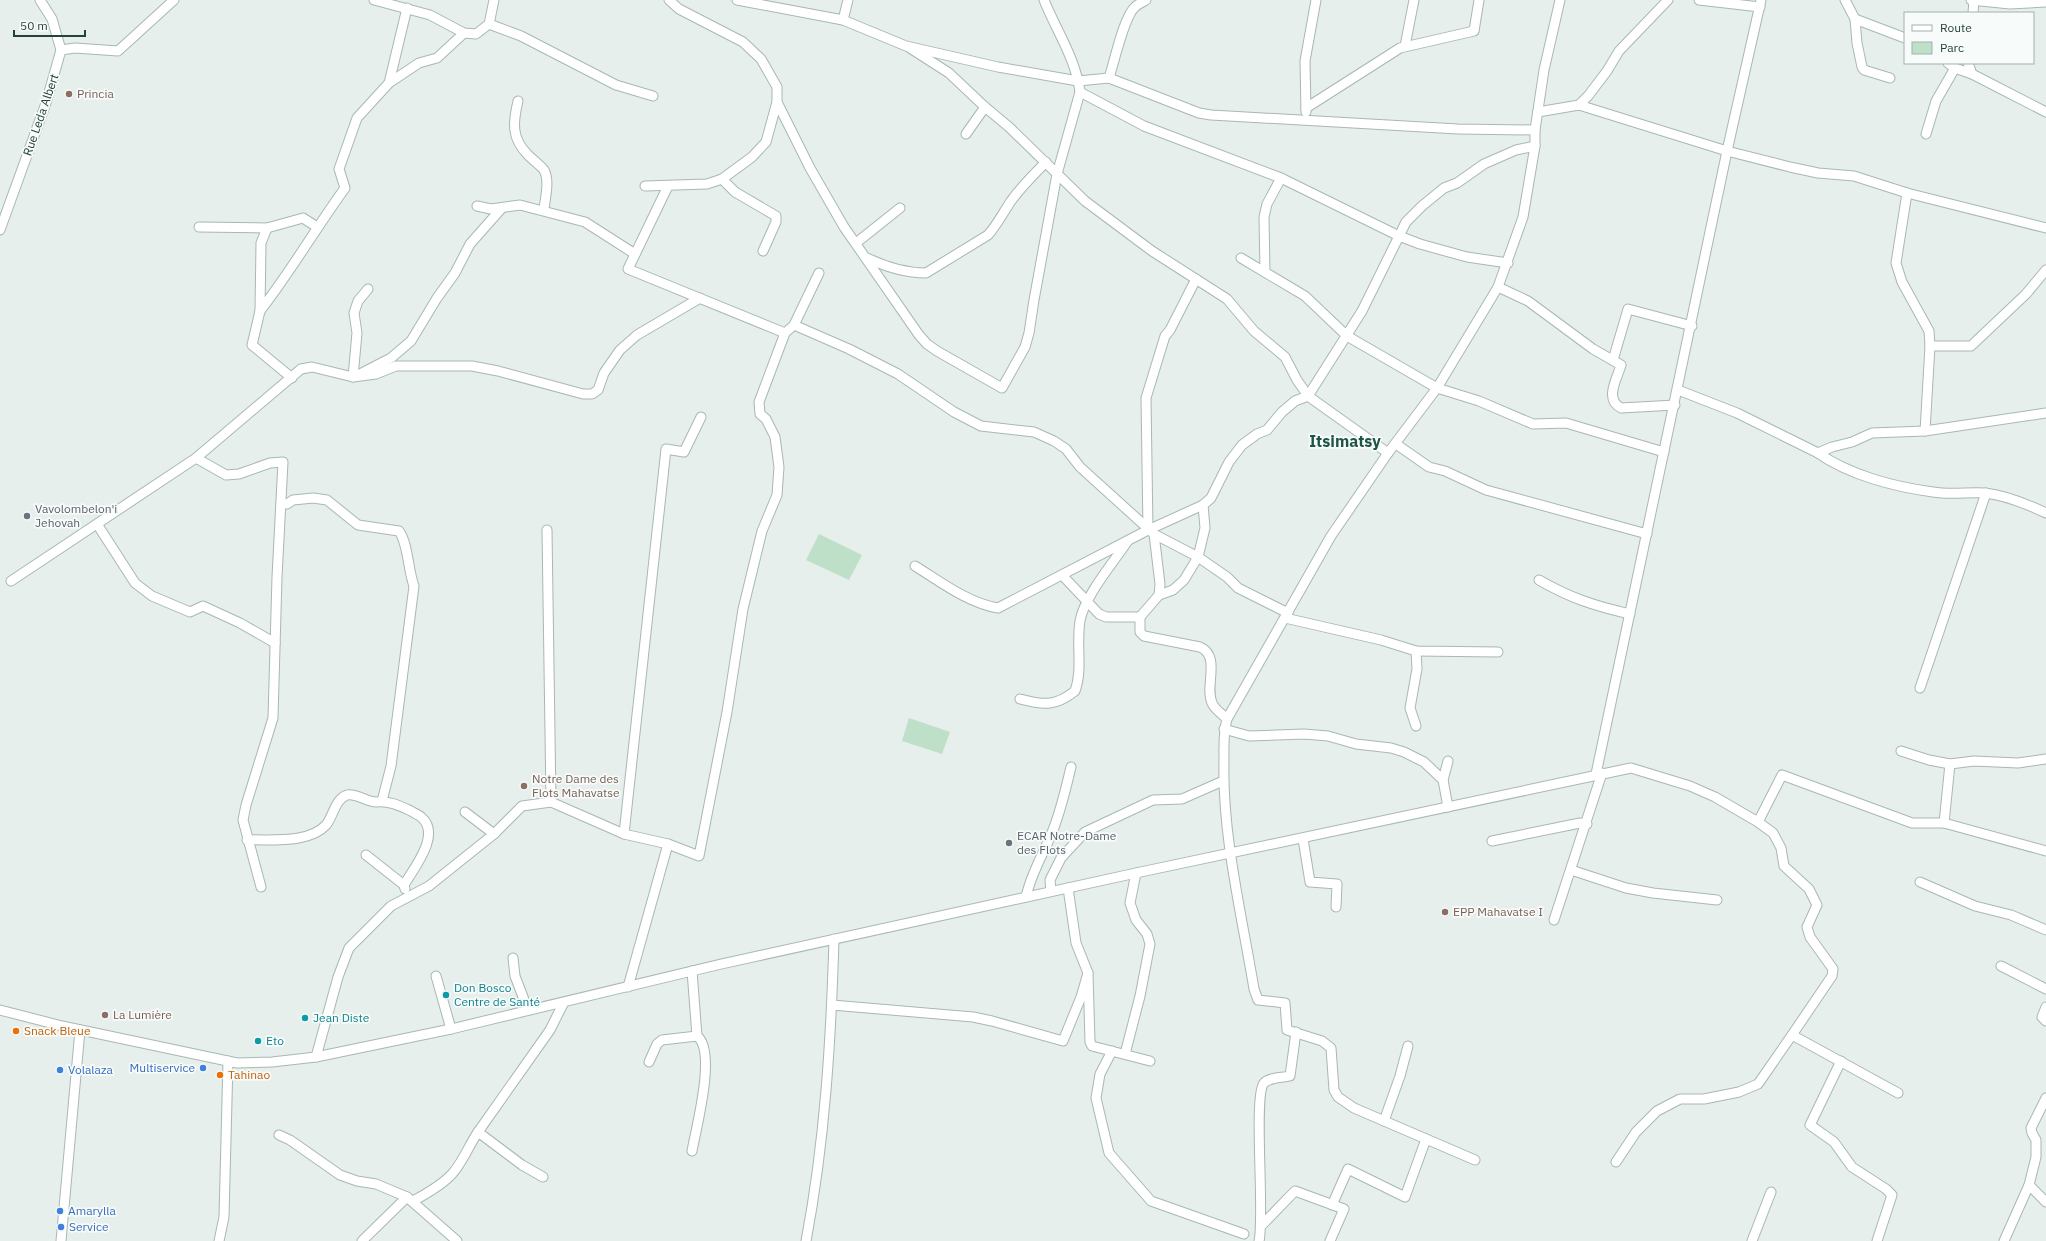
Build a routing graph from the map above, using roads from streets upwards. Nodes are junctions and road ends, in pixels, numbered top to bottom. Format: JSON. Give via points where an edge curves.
{"nodes":[{"id":1,"x":40,"y":0,"type":"edge"},
{"id":2,"x":174,"y":0,"type":"edge"},
{"id":3,"x":374,"y":0,"type":"edge"},
{"id":4,"x":494,"y":0,"type":"edge"},
{"id":5,"x":669,"y":0,"type":"edge"},
{"id":6,"x":737,"y":0,"type":"edge"},
{"id":7,"x":848,"y":0,"type":"edge"},
{"id":8,"x":1044,"y":0,"type":"edge"},
{"id":9,"x":1146,"y":0,"type":"edge"},
{"id":10,"x":1316,"y":0,"type":"edge"},
{"id":11,"x":1414,"y":0,"type":"edge"},
{"id":12,"x":1479,"y":0,"type":"edge"},
{"id":13,"x":1560,"y":0,"type":"edge"},
{"id":14,"x":1668,"y":0,"type":"edge"},
{"id":15,"x":1699,"y":0,"type":"edge"},
{"id":16,"x":1844,"y":0,"type":"edge"},
{"id":17,"x":1972,"y":0,"type":"edge"},
{"id":18,"x":2046,"y":2,"type":"edge"},
{"id":19,"x":761,"y":3,"type":"edge"},
{"id":20,"x":1761,"y":3,"type":"edge"},
{"id":21,"x":407,"y":8,"type":"junction"},
{"id":22,"x":1973,"y":12,"type":"edge"},
{"id":23,"x":1854,"y":19,"type":"junction"},
{"id":24,"x":843,"y":20,"type":"junction"},
{"id":25,"x":489,"y":24,"type":"junction"},
{"id":26,"x":464,"y":33,"type":"junction"},
{"id":27,"x":1904,"y":38,"type":"edge"},
{"id":28,"x":906,"y":46,"type":"junction"},
{"id":29,"x":1405,"y":46,"type":"junction"},
{"id":30,"x":61,"y":50,"type":"junction"},
{"id":31,"x":1968,"y":64,"type":"edge"},
{"id":32,"x":1951,"y":66,"type":"edge"},
{"id":33,"x":1972,"y":74,"type":"junction"},
{"id":34,"x":1110,"y":78,"type":"junction"},
{"id":35,"x":1890,"y":78,"type":"dead end"},
{"id":36,"x":1078,"y":81,"type":"junction"},
{"id":37,"x":389,"y":83,"type":"junction"},
{"id":38,"x":1080,"y":92,"type":"junction"},
{"id":39,"x":653,"y":96,"type":"dead end"},
{"id":40,"x":518,"y":101,"type":"dead end"},
{"id":41,"x":777,"y":102,"type":"junction"},
{"id":42,"x":1579,"y":105,"type":"junction"},
{"id":43,"x":985,"y":107,"type":"junction"},
{"id":44,"x":1306,"y":108,"type":"junction"},
{"id":45,"x":1538,"y":112,"type":"junction"},
{"id":46,"x":2046,"y":112,"type":"edge"},
{"id":47,"x":1304,"y":121,"type":"junction"},
{"id":48,"x":1535,"y":130,"type":"junction"},
{"id":49,"x":966,"y":134,"type":"dead end"},
{"id":50,"x":1926,"y":134,"type":"dead end"},
{"id":51,"x":1535,"y":146,"type":"junction"},
{"id":52,"x":1727,"y":151,"type":"junction"},
{"id":53,"x":1046,"y":162,"type":"junction"},
{"id":54,"x":1057,"y":174,"type":"junction"},
{"id":55,"x":1281,"y":178,"type":"junction"},
{"id":56,"x":722,"y":179,"type":"junction"},
{"id":57,"x":645,"y":186,"type":"dead end"},
{"id":58,"x":668,"y":186,"type":"junction"},
{"id":59,"x":1907,"y":193,"type":"junction"},
{"id":60,"x":477,"y":206,"type":"dead end"},
{"id":61,"x":900,"y":208,"type":"dead end"},
{"id":62,"x":501,"y":209,"type":"junction"},
{"id":63,"x":544,"y":210,"type":"junction"},
{"id":64,"x":199,"y":227,"type":"dead end"},
{"id":65,"x":267,"y":228,"type":"junction"},
{"id":66,"x":317,"y":228,"type":"junction"},
{"id":67,"x":2046,"y":228,"type":"edge"},
{"id":68,"x":0,"y":230,"type":"edge"},
{"id":69,"x":1399,"y":236,"type":"junction"},
{"id":70,"x":856,"y":243,"type":"junction"},
{"id":71,"x":763,"y":251,"type":"dead end"},
{"id":72,"x":635,"y":254,"type":"junction"},
{"id":73,"x":867,"y":258,"type":"junction"},
{"id":74,"x":1241,"y":258,"type":"dead end"},
{"id":75,"x":1508,"y":263,"type":"junction"},
{"id":76,"x":2046,"y":270,"type":"edge"},
{"id":77,"x":819,"y":272,"type":"dead end"},
{"id":78,"x":1265,"y":272,"type":"junction"},
{"id":79,"x":1196,"y":279,"type":"junction"},
{"id":80,"x":1498,"y":287,"type":"junction"},
{"id":81,"x":368,"y":289,"type":"dead end"},
{"id":82,"x":700,"y":298,"type":"junction"},
{"id":83,"x":260,"y":311,"type":"junction"},
{"id":84,"x":794,"y":325,"type":"junction"},
{"id":85,"x":1692,"y":326,"type":"junction"},
{"id":86,"x":785,"y":333,"type":"junction"},
{"id":87,"x":1346,"y":336,"type":"junction"},
{"id":88,"x":1930,"y":346,"type":"junction"},
{"id":89,"x":1612,"y":360,"type":"junction"},
{"id":90,"x":353,"y":377,"type":"junction"},
{"id":91,"x":292,"y":378,"type":"junction"},
{"id":92,"x":1437,"y":388,"type":"junction"},
{"id":93,"x":1678,"y":390,"type":"junction"},
{"id":94,"x":1308,"y":396,"type":"junction"},
{"id":95,"x":1674,"y":405,"type":"junction"},
{"id":96,"x":2046,"y":413,"type":"edge"},
{"id":97,"x":701,"y":417,"type":"dead end"},
{"id":98,"x":1925,"y":431,"type":"junction"},
{"id":99,"x":1396,"y":444,"type":"junction"},
{"id":100,"x":1664,"y":452,"type":"junction"},
{"id":101,"x":1388,"y":453,"type":"junction"},
{"id":102,"x":1818,"y":453,"type":"junction"},
{"id":103,"x":196,"y":458,"type":"junction"},
{"id":104,"x":1986,"y":493,"type":"junction"},
{"id":105,"x":281,"y":504,"type":"junction"},
{"id":106,"x":1203,"y":505,"type":"junction"},
{"id":107,"x":2046,"y":513,"type":"edge"},
{"id":108,"x":98,"y":524,"type":"junction"},
{"id":109,"x":547,"y":530,"type":"dead end"},
{"id":110,"x":1151,"y":532,"type":"junction"},
{"id":111,"x":1647,"y":534,"type":"junction"},
{"id":112,"x":1128,"y":541,"type":"junction"},
{"id":113,"x":1198,"y":557,"type":"junction"},
{"id":114,"x":915,"y":566,"type":"dead end"},
{"id":115,"x":1062,"y":575,"type":"junction"},
{"id":116,"x":1539,"y":580,"type":"dead end"},
{"id":117,"x":11,"y":581,"type":"dead end"},
{"id":118,"x":1159,"y":595,"type":"junction"},
{"id":119,"x":1087,"y":602,"type":"junction"},
{"id":120,"x":1630,"y":614,"type":"junction"},
{"id":121,"x":1287,"y":615,"type":"junction"},
{"id":122,"x":1140,"y":618,"type":"junction"},
{"id":123,"x":274,"y":643,"type":"junction"},
{"id":124,"x":1416,"y":650,"type":"junction"},
{"id":125,"x":1498,"y":652,"type":"dead end"},
{"id":126,"x":1920,"y":688,"type":"dead end"},
{"id":127,"x":1020,"y":699,"type":"dead end"},
{"id":128,"x":1227,"y":719,"type":"junction"},
{"id":129,"x":1416,"y":726,"type":"dead end"},
{"id":130,"x":1224,"y":728,"type":"junction"},
{"id":131,"x":1901,"y":751,"type":"dead end"},
{"id":132,"x":2046,"y":759,"type":"edge"},
{"id":133,"x":1448,"y":761,"type":"dead end"},
{"id":134,"x":1950,"y":764,"type":"junction"},
{"id":135,"x":1071,"y":767,"type":"dead end"},
{"id":136,"x":1599,"y":774,"type":"junction"},
{"id":137,"x":1443,"y":780,"type":"junction"},
{"id":138,"x":1223,"y":781,"type":"junction"},
{"id":139,"x":382,"y":801,"type":"junction"},
{"id":140,"x":551,"y":802,"type":"junction"},
{"id":141,"x":1448,"y":807,"type":"junction"},
{"id":142,"x":465,"y":812,"type":"dead end"},
{"id":143,"x":1758,"y":822,"type":"junction"},
{"id":144,"x":1944,"y":823,"type":"junction"},
{"id":145,"x":1587,"y":824,"type":"junction"},
{"id":146,"x":494,"y":834,"type":"junction"},
{"id":147,"x":624,"y":834,"type":"junction"},
{"id":148,"x":1303,"y":839,"type":"junction"},
{"id":149,"x":247,"y":840,"type":"junction"},
{"id":150,"x":1492,"y":841,"type":"dead end"},
{"id":151,"x":668,"y":844,"type":"junction"},
{"id":152,"x":2046,"y":851,"type":"edge"},
{"id":153,"x":1230,"y":853,"type":"junction"},
{"id":154,"x":366,"y":855,"type":"dead end"},
{"id":155,"x":1571,"y":870,"type":"junction"},
{"id":156,"x":1136,"y":873,"type":"junction"},
{"id":157,"x":1920,"y":882,"type":"dead end"},
{"id":158,"x":404,"y":885,"type":"junction"},
{"id":159,"x":261,"y":887,"type":"dead end"},
{"id":160,"x":1068,"y":888,"type":"junction"},
{"id":161,"x":1051,"y":891,"type":"junction"},
{"id":162,"x":408,"y":896,"type":"junction"},
{"id":163,"x":1026,"y":897,"type":"junction"},
{"id":164,"x":1717,"y":900,"type":"dead end"},
{"id":165,"x":1336,"y":908,"type":"dead end"},
{"id":166,"x":1554,"y":920,"type":"dead end"},
{"id":167,"x":2046,"y":930,"type":"edge"},
{"id":168,"x":834,"y":939,"type":"junction"},
{"id":169,"x":513,"y":958,"type":"dead end"},
{"id":170,"x":2001,"y":966,"type":"dead end"},
{"id":171,"x":692,"y":971,"type":"junction"},
{"id":172,"x":1088,"y":973,"type":"junction"},
{"id":173,"x":436,"y":976,"type":"dead end"},
{"id":174,"x":628,"y":987,"type":"junction"},
{"id":175,"x":2046,"y":989,"type":"edge"},
{"id":176,"x":564,"y":1002,"type":"junction"},
{"id":177,"x":832,"y":1005,"type":"junction"},
{"id":178,"x":2046,"y":1007,"type":"edge"},
{"id":179,"x":0,"y":1010,"type":"edge"},
{"id":180,"x":528,"y":1010,"type":"junction"},
{"id":181,"x":2046,"y":1021,"type":"edge"},
{"id":182,"x":80,"y":1030,"type":"junction"},
{"id":183,"x":451,"y":1030,"type":"junction"},
{"id":184,"x":1296,"y":1032,"type":"junction"},
{"id":185,"x":1792,"y":1035,"type":"junction"},
{"id":186,"x":697,"y":1036,"type":"junction"},
{"id":187,"x":1408,"y":1046,"type":"dead end"},
{"id":188,"x":1112,"y":1051,"type":"junction"},
{"id":189,"x":1125,"y":1054,"type":"junction"},
{"id":190,"x":316,"y":1057,"type":"junction"},
{"id":191,"x":228,"y":1061,"type":"junction"},
{"id":192,"x":1150,"y":1061,"type":"dead end"},
{"id":193,"x":1841,"y":1061,"type":"junction"},
{"id":194,"x":649,"y":1062,"type":"dead end"},
{"id":195,"x":1898,"y":1093,"type":"dead end"},
{"id":196,"x":2046,"y":1098,"type":"edge"},
{"id":197,"x":1384,"y":1120,"type":"junction"},
{"id":198,"x":478,"y":1132,"type":"junction"},
{"id":199,"x":279,"y":1135,"type":"dead end"},
{"id":200,"x":1426,"y":1139,"type":"junction"},
{"id":201,"x":692,"y":1151,"type":"dead end"},
{"id":202,"x":1475,"y":1160,"type":"dead end"},
{"id":203,"x":1616,"y":1162,"type":"dead end"},
{"id":204,"x":543,"y":1178,"type":"dead end"},
{"id":205,"x":2029,"y":1185,"type":"junction"},
{"id":206,"x":1771,"y":1192,"type":"dead end"},
{"id":207,"x":410,"y":1199,"type":"junction"},
{"id":208,"x":2046,"y":1202,"type":"edge"},
{"id":209,"x":1332,"y":1205,"type":"junction"},
{"id":210,"x":1261,"y":1226,"type":"junction"},
{"id":211,"x":1244,"y":1234,"type":"dead end"},
{"id":212,"x":61,"y":1241,"type":"edge"},
{"id":213,"x":219,"y":1241,"type":"edge"},
{"id":214,"x":362,"y":1241,"type":"edge"},
{"id":215,"x":457,"y":1241,"type":"edge"},
{"id":216,"x":806,"y":1241,"type":"edge"},
{"id":217,"x":1259,"y":1241,"type":"edge"},
{"id":218,"x":1330,"y":1241,"type":"edge"},
{"id":219,"x":1752,"y":1241,"type":"edge"},
{"id":220,"x":1877,"y":1241,"type":"edge"},
{"id":221,"x":2004,"y":1241,"type":"edge"}],
"edges":[{"from":1,"to":30,"type":"street","via":[[52,19]]},
{"from":2,"to":30,"type":"street","via":[[118,51],[75,48]]},
{"from":3,"to":21,"type":"street"},
{"from":4,"to":25,"type":"street"},
{"from":5,"to":41,"type":"street","via":[[679,9],[743,42],[757,55],[777,87]]},
{"from":6,"to":19,"type":"street"},
{"from":7,"to":24,"type":"street"},
{"from":8,"to":36,"type":"street"},
{"from":9,"to":34,"type":"street","via":[[1130,14]]},
{"from":10,"to":44,"type":"street","via":[[1305,61]]},
{"from":11,"to":29,"type":"street"},
{"from":12,"to":29,"type":"street","via":[[1474,31]]},
{"from":13,"to":45,"type":"street","via":[[1544,70]]},
{"from":14,"to":42,"type":"street","via":[[1619,51],[1607,71]]},
{"from":15,"to":20,"type":"street"},
{"from":16,"to":23,"type":"street"},
{"from":17,"to":18,"type":"street","via":[[2010,4]]},
{"from":17,"to":22,"type":"street"},
{"from":19,"to":24,"type":"street"},
{"from":20,"to":52,"type":"street"},
{"from":21,"to":26,"type":"street","via":[[430,15]]},
{"from":21,"to":37,"type":"street"},
{"from":23,"to":27,"type":"street"},
{"from":23,"to":35,"type":"street","via":[[1862,67],[1864,70]]},
{"from":24,"to":28,"type":"street"},
{"from":25,"to":26,"type":"street","via":[[476,34]]},
{"from":25,"to":39,"type":"street","via":[[520,36],[616,85]]},
{"from":26,"to":37,"type":"street","via":[[437,58],[419,63]]},
{"from":28,"to":36,"type":"street","via":[[998,67]]},
{"from":28,"to":43,"type":"street","via":[[949,73]]},
{"from":29,"to":44,"type":"street"},
{"from":30,"to":68,"type":"street","name":"Rue Leda Albert","via":[[46,104]]},
{"from":31,"to":33,"type":"street"},
{"from":32,"to":33,"type":"street"},
{"from":32,"to":50,"type":"street","via":[[1936,101]]},
{"from":33,"to":46,"type":"street"},
{"from":34,"to":36,"type":"street"},
{"from":34,"to":47,"type":"street","via":[[1199,113]]},
{"from":36,"to":38,"type":"street"},
{"from":37,"to":66,"type":"street","via":[[357,118],[339,170],[345,188]]},
{"from":38,"to":54,"type":"street"},
{"from":38,"to":55,"type":"street","via":[[1144,126]]},
{"from":40,"to":63,"type":"street","via":[[514,122],[517,141],[544,170],[547,182]]},
{"from":41,"to":56,"type":"street","via":[[766,142],[752,158]]},
{"from":41,"to":70,"type":"street","via":[[810,168],[844,228]]},
{"from":42,"to":45,"type":"street"},
{"from":42,"to":52,"type":"street"},
{"from":43,"to":49,"type":"street"},
{"from":43,"to":53,"type":"street"},
{"from":44,"to":47,"type":"street"},
{"from":45,"to":48,"type":"street"},
{"from":47,"to":48,"type":"street"},
{"from":48,"to":51,"type":"street"},
{"from":51,"to":69,"type":"street","via":[[1516,150],[1484,164],[1457,183],[1444,188],[1406,222]]},
{"from":51,"to":75,"type":"street","via":[[1523,216]]},
{"from":52,"to":59,"type":"street","via":[[1804,170],[1854,176]]},
{"from":52,"to":85,"type":"street"},
{"from":53,"to":54,"type":"street"},
{"from":53,"to":73,"type":"street","via":[[1030,177],[988,235],[926,273],[887,267]]},
{"from":54,"to":73,"type":"street","via":[[1029,334],[1025,347],[1002,388],[927,344]]},
{"from":54,"to":79,"type":"street","via":[[1085,201],[1152,251]]},
{"from":55,"to":69,"type":"street"},
{"from":55,"to":78,"type":"street","via":[[1267,204],[1264,217]]},
{"from":56,"to":58,"type":"street","via":[[707,184]]},
{"from":56,"to":71,"type":"street","via":[[735,192],[776,216],[776,222]]},
{"from":57,"to":58,"type":"street"},
{"from":58,"to":72,"type":"street"},
{"from":59,"to":67,"type":"street"},
{"from":59,"to":88,"type":"street","via":[[1896,263],[1902,282],[1929,331]]},
{"from":60,"to":62,"type":"street","via":[[491,210]]},
{"from":61,"to":70,"type":"street"},
{"from":62,"to":63,"type":"street","via":[[520,205]]},
{"from":62,"to":90,"type":"street","via":[[470,244],[455,273],[411,341],[391,358]]},
{"from":63,"to":72,"type":"street","via":[[593,226]]},
{"from":64,"to":65,"type":"street"},
{"from":65,"to":66,"type":"street","via":[[302,218]]},
{"from":65,"to":83,"type":"street","via":[[261,243]]},
{"from":66,"to":83,"type":"street","via":[[282,283]]},
{"from":69,"to":75,"type":"street","via":[[1467,257]]},
{"from":69,"to":87,"type":"street","via":[[1362,311]]},
{"from":70,"to":73,"type":"street"},
{"from":72,"to":82,"type":"street","via":[[628,269]]},
{"from":74,"to":78,"type":"street"},
{"from":75,"to":80,"type":"street"},
{"from":76,"to":88,"type":"street","via":[[2026,294],[1972,346]]},
{"from":77,"to":84,"type":"street"},
{"from":78,"to":87,"type":"street","via":[[1305,296]]},
{"from":79,"to":94,"type":"street","via":[[1227,299],[1254,331],[1285,357]]},
{"from":79,"to":110,"type":"street","via":[[1165,336],[1146,398]]},
{"from":80,"to":89,"type":"street","via":[[1528,301],[1593,350]]},
{"from":80,"to":92,"type":"street"},
{"from":81,"to":90,"type":"street","via":[[358,301],[354,313],[357,333]]},
{"from":82,"to":86,"type":"street"},
{"from":82,"to":90,"type":"street","via":[[637,335],[620,350],[604,373],[598,390],[592,394],[472,366],[396,366],[376,374]]},
{"from":83,"to":91,"type":"street","via":[[252,345]]},
{"from":84,"to":86,"type":"street"},
{"from":84,"to":110,"type":"street","via":[[898,374],[954,412],[982,426],[1034,432],[1054,441],[1066,449],[1080,467]]},
{"from":85,"to":89,"type":"street","via":[[1628,309]]},
{"from":85,"to":93,"type":"street"},
{"from":86,"to":151,"type":"street","via":[[759,402],[760,414],[766,419],[775,437],[777,495],[762,531],[743,609],[727,712],[699,856]]},
{"from":87,"to":92,"type":"street"},
{"from":87,"to":94,"type":"street"},
{"from":88,"to":98,"type":"street"},
{"from":89,"to":95,"type":"street","via":[[1621,365],[1612,393],[1614,404],[1621,408]]},
{"from":90,"to":91,"type":"street","via":[[312,367],[302,369]]},
{"from":91,"to":103,"type":"street"},
{"from":92,"to":99,"type":"street"},
{"from":92,"to":100,"type":"street","via":[[1479,401],[1533,424],[1566,423]]},
{"from":93,"to":95,"type":"street"},
{"from":93,"to":102,"type":"street","via":[[1737,413]]},
{"from":94,"to":101,"type":"street"},
{"from":94,"to":106,"type":"street","via":[[1295,401],[1267,430],[1242,445],[1229,462],[1211,498]]},
{"from":95,"to":100,"type":"street"},
{"from":96,"to":98,"type":"street"},
{"from":97,"to":147,"type":"street","via":[[684,452],[666,449]]},
{"from":98,"to":102,"type":"street","via":[[1872,433]]},
{"from":99,"to":101,"type":"street"},
{"from":99,"to":111,"type":"street","via":[[1429,467],[1493,492]]},
{"from":100,"to":111,"type":"street"},
{"from":101,"to":121,"type":"street","via":[[1331,536]]},
{"from":102,"to":104,"type":"street","via":[[1832,464],[1857,474],[1934,493]]},
{"from":103,"to":105,"type":"street","via":[[226,475],[282,462]]},
{"from":103,"to":108,"type":"street"},
{"from":104,"to":107,"type":"street"},
{"from":104,"to":126,"type":"street"},
{"from":105,"to":123,"type":"street"},
{"from":105,"to":139,"type":"street","via":[[313,498],[327,500],[358,525],[399,531],[403,537],[414,586],[392,766]]},
{"from":106,"to":110,"type":"street"},
{"from":106,"to":113,"type":"street","via":[[1205,528]]},
{"from":108,"to":117,"type":"street"},
{"from":108,"to":123,"type":"street","via":[[135,583],[152,596],[190,612],[203,606],[240,623]]},
{"from":109,"to":140,"type":"street"},
{"from":110,"to":112,"type":"street"},
{"from":110,"to":113,"type":"street"},
{"from":110,"to":118,"type":"street","via":[[1160,584]]},
{"from":111,"to":120,"type":"street"},
{"from":112,"to":115,"type":"street"},
{"from":112,"to":119,"type":"street"},
{"from":113,"to":118,"type":"street","via":[[1184,580],[1173,590]]},
{"from":113,"to":121,"type":"street","via":[[1228,577],[1238,588]]},
{"from":114,"to":115,"type":"street","via":[[969,599],[998,608]]},
{"from":115,"to":119,"type":"street"},
{"from":116,"to":120,"type":"street","via":[[1592,606]]},
{"from":118,"to":122,"type":"street"},
{"from":119,"to":122,"type":"street","via":[[1106,617]]},
{"from":119,"to":127,"type":"street","via":[[1077,642],[1079,665],[1075,692],[1054,704]]},
{"from":120,"to":136,"type":"street"},
{"from":121,"to":124,"type":"street"},
{"from":121,"to":128,"type":"street"},
{"from":122,"to":128,"type":"street","via":[[1140,632],[1144,636],[1207,650],[1210,657],[1211,698],[1214,706]]},
{"from":123,"to":149,"type":"street","via":[[273,718],[246,805],[243,820]]},
{"from":124,"to":125,"type":"street"},
{"from":124,"to":129,"type":"street","via":[[1410,708]]},
{"from":128,"to":130,"type":"street"},
{"from":130,"to":137,"type":"street","via":[[1249,736],[1328,736],[1356,744],[1391,748],[1424,762]]},
{"from":130,"to":138,"type":"street"},
{"from":131,"to":134,"type":"street"},
{"from":132,"to":134,"type":"street","via":[[2018,763],[1974,761]]},
{"from":133,"to":137,"type":"street"},
{"from":134,"to":144,"type":"street"},
{"from":135,"to":163,"type":"street","via":[[1063,803]]},
{"from":136,"to":141,"type":"street"},
{"from":136,"to":143,"type":"street","via":[[1632,768],[1652,773],[1709,794]]},
{"from":136,"to":145,"type":"street"},
{"from":137,"to":141,"type":"street"},
{"from":138,"to":153,"type":"street"},
{"from":138,"to":161,"type":"street","via":[[1182,799],[1153,800],[1086,832],[1061,858],[1050,880]]},
{"from":139,"to":149,"type":"street","via":[[374,802],[351,795],[345,796],[318,832],[300,838]]},
{"from":139,"to":158,"type":"street","via":[[392,802],[422,817],[430,834],[426,847]]},
{"from":140,"to":146,"type":"street","via":[[522,806]]},
{"from":140,"to":147,"type":"street"},
{"from":141,"to":148,"type":"street"},
{"from":142,"to":146,"type":"street"},
{"from":143,"to":144,"type":"street","via":[[1782,775],[1912,823]]},
{"from":143,"to":185,"type":"street","via":[[1776,838],[1781,848],[1784,866],[1816,899],[1817,905],[1808,927],[1810,937],[1833,969],[1832,976]]},
{"from":144,"to":152,"type":"street"},
{"from":145,"to":150,"type":"street","via":[[1580,823]]},
{"from":145,"to":155,"type":"street"},
{"from":146,"to":162,"type":"street","via":[[429,886]]},
{"from":147,"to":151,"type":"street"},
{"from":148,"to":153,"type":"street"},
{"from":148,"to":165,"type":"street","via":[[1310,882],[1337,884]]},
{"from":149,"to":159,"type":"street"},
{"from":151,"to":174,"type":"street"},
{"from":153,"to":156,"type":"street"},
{"from":153,"to":184,"type":"street","via":[[1254,990],[1258,1000],[1285,1003],[1288,1030]]},
{"from":154,"to":158,"type":"street"},
{"from":155,"to":164,"type":"street","via":[[1626,888]]},
{"from":155,"to":166,"type":"street"},
{"from":156,"to":160,"type":"street"},
{"from":156,"to":189,"type":"street","via":[[1130,904],[1150,944]]},
{"from":157,"to":167,"type":"street","via":[[1975,906],[2011,915]]},
{"from":158,"to":162,"type":"street"},
{"from":160,"to":161,"type":"street"},
{"from":160,"to":172,"type":"street","via":[[1076,943]]},
{"from":161,"to":163,"type":"street"},
{"from":162,"to":190,"type":"street","via":[[391,906],[349,948],[338,977]]},
{"from":163,"to":168,"type":"street"},
{"from":168,"to":171,"type":"street"},
{"from":168,"to":177,"type":"street"},
{"from":169,"to":180,"type":"street","via":[[515,976]]},
{"from":170,"to":175,"type":"street"},
{"from":171,"to":174,"type":"street"},
{"from":171,"to":186,"type":"street"},
{"from":172,"to":177,"type":"street","via":[[1063,1042],[973,1017]]},
{"from":172,"to":188,"type":"street","via":[[1090,1042],[1092,1046]]},
{"from":173,"to":183,"type":"street"},
{"from":174,"to":176,"type":"street"},
{"from":176,"to":180,"type":"street"},
{"from":176,"to":198,"type":"street","via":[[550,1030]]},
{"from":177,"to":216,"type":"street","via":[[823,1127]]},
{"from":178,"to":181,"type":"street","via":[[2042,1017]]},
{"from":179,"to":182,"type":"street"},
{"from":180,"to":183,"type":"street"},
{"from":182,"to":191,"type":"street"},
{"from":182,"to":212,"type":"street"},
{"from":183,"to":190,"type":"street"},
{"from":184,"to":197,"type":"street","via":[[1322,1040],[1332,1048],[1334,1090],[1338,1097],[1354,1108]]},
{"from":184,"to":210,"type":"street","via":[[1290,1076],[1271,1079],[1262,1087],[1259,1187]]},
{"from":185,"to":193,"type":"street"},
{"from":185,"to":203,"type":"street","via":[[1758,1084],[1739,1092],[1704,1099],[1680,1099],[1657,1111],[1636,1132]]},
{"from":186,"to":194,"type":"street","via":[[662,1040],[657,1044]]},
{"from":186,"to":201,"type":"street","via":[[705,1048],[704,1083]]},
{"from":187,"to":197,"type":"street"},
{"from":188,"to":189,"type":"street"},
{"from":188,"to":211,"type":"street","via":[[1100,1074],[1096,1098],[1109,1153],[1151,1201]]},
{"from":189,"to":192,"type":"street"},
{"from":190,"to":191,"type":"street","via":[[272,1062]]},
{"from":191,"to":213,"type":"street","via":[[224,1217]]},
{"from":193,"to":195,"type":"street"},
{"from":193,"to":220,"type":"street","via":[[1810,1125],[1834,1142],[1852,1167],[1886,1188],[1892,1195]]},
{"from":196,"to":205,"type":"street","via":[[2031,1128],[2037,1147]]},
{"from":197,"to":200,"type":"street"},
{"from":198,"to":204,"type":"street"},
{"from":198,"to":207,"type":"street","via":[[451,1176]]},
{"from":199,"to":207,"type":"street","via":[[340,1175],[376,1184]]},
{"from":200,"to":202,"type":"street"},
{"from":200,"to":209,"type":"street","via":[[1405,1197],[1348,1169]]},
{"from":205,"to":208,"type":"street"},
{"from":205,"to":221,"type":"street"},
{"from":206,"to":219,"type":"street"},
{"from":207,"to":214,"type":"street"},
{"from":207,"to":215,"type":"street"},
{"from":209,"to":210,"type":"street","via":[[1296,1191]]},
{"from":209,"to":218,"type":"street","via":[[1344,1209]]},
{"from":210,"to":217,"type":"street"}]}
